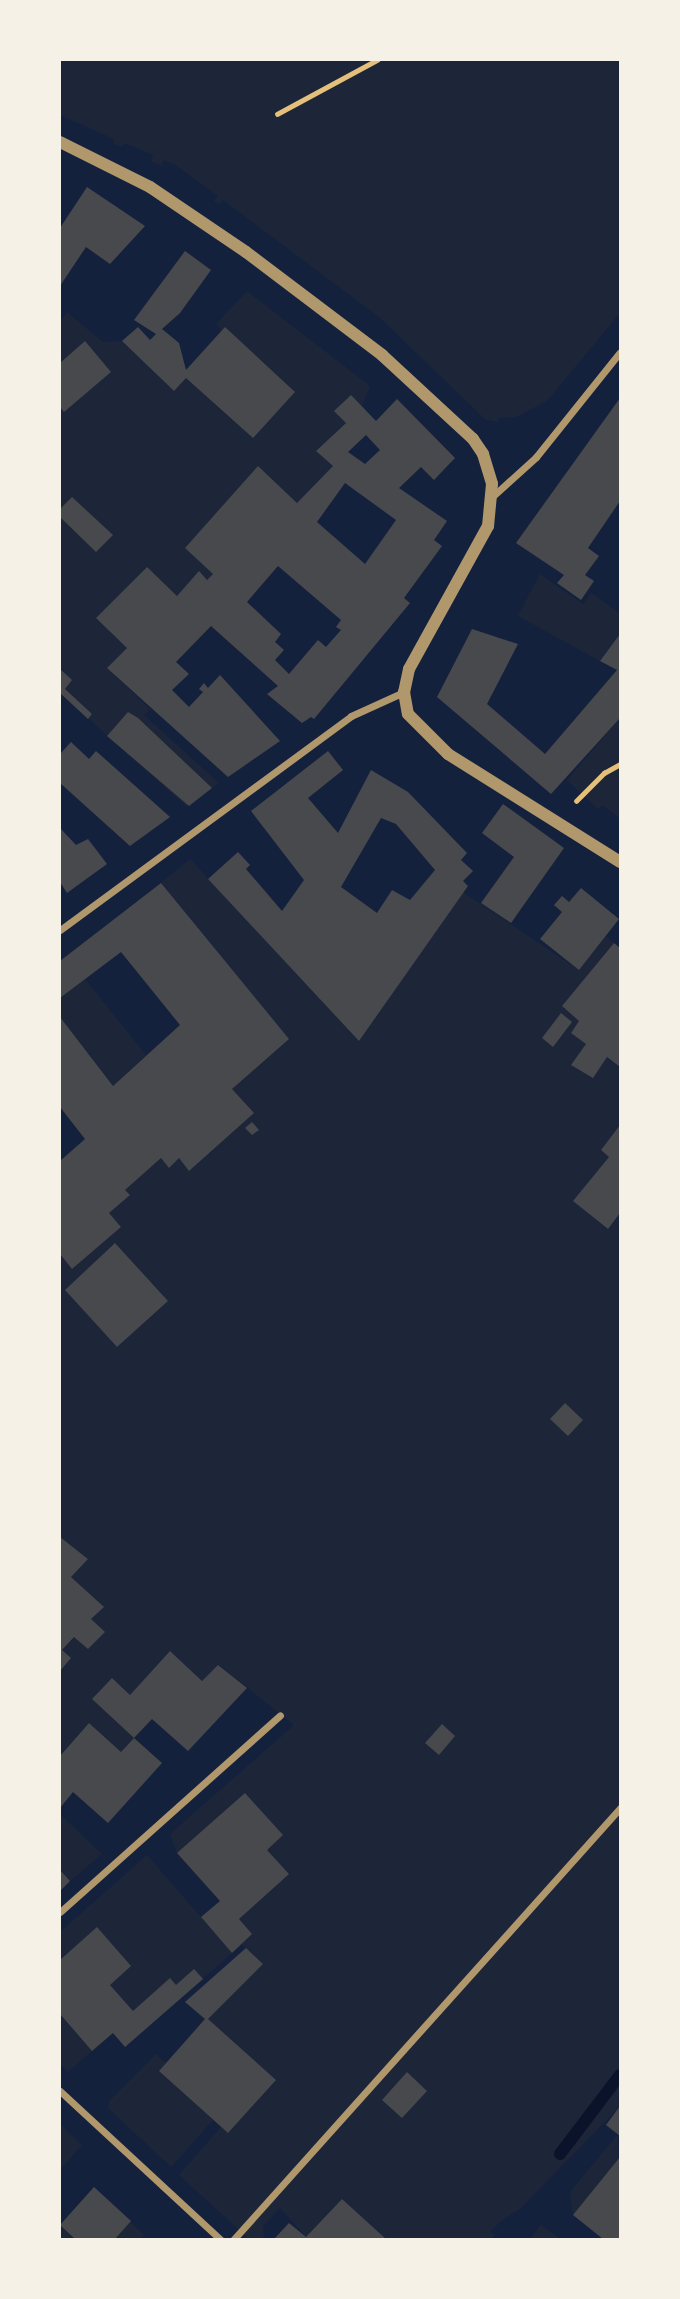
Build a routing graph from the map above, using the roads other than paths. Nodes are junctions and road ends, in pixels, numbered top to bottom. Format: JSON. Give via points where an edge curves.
{"nodes":[{"id":1,"x":60,"y":142,"type":"edge"},
{"id":2,"x":621,"y":352,"type":"edge"},
{"id":3,"x":493,"y":496,"type":"junction"},
{"id":4,"x":404,"y":692,"type":"junction"},
{"id":5,"x":621,"y":862,"type":"edge"},
{"id":6,"x":60,"y":930,"type":"edge"},
{"id":7,"x":281,"y":1715,"type":"dead end"},
{"id":8,"x":621,"y":1808,"type":"edge"},
{"id":9,"x":60,"y":1912,"type":"edge"},
{"id":10,"x":60,"y":2091,"type":"edge"},
{"id":11,"x":221,"y":2239,"type":"edge"},
{"id":12,"x":233,"y":2239,"type":"edge"}],
"edges":[{"from":1,"to":3,"type":"street","via":[[179,206],[382,355],[473,439],[488,467]]},
{"from":2,"to":3,"type":"street","via":[[536,457]]},
{"from":3,"to":4,"type":"street","via":[[481,541],[414,657]]},
{"from":4,"to":5,"type":"street","via":[[413,723],[448,754]]},
{"from":4,"to":6,"type":"street","via":[[351,716]]},
{"from":7,"to":9,"type":"street"},
{"from":8,"to":12,"type":"street"},
{"from":10,"to":11,"type":"street"}]}
